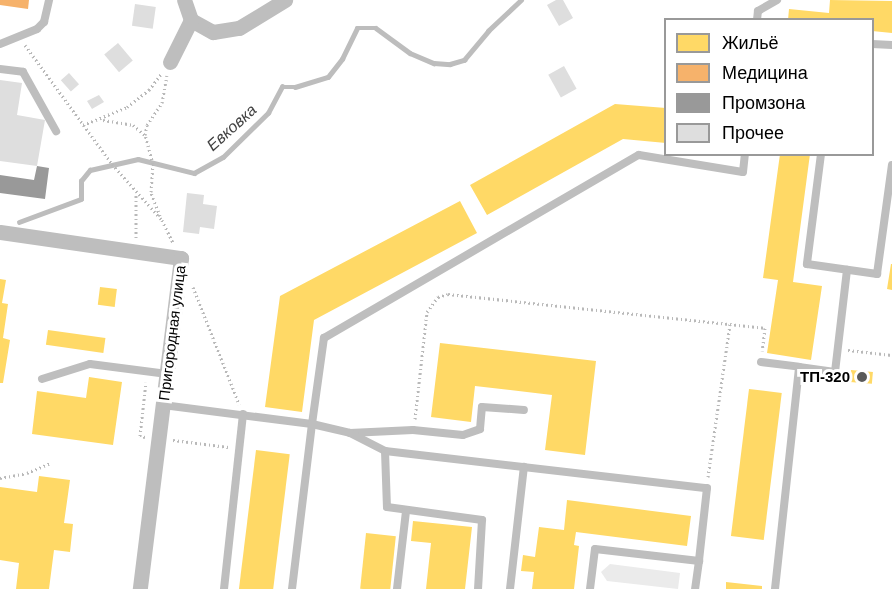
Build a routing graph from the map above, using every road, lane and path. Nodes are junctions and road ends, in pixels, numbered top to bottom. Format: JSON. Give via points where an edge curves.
{"nodes":[{"id":1,"x":49,"y":0,"type":"edge"},
{"id":2,"x":184,"y":0,"type":"edge"},
{"id":3,"x":285,"y":0,"type":"edge"},
{"id":4,"x":777,"y":0,"type":"edge"},
{"id":5,"x":757,"y":18,"type":"edge"},
{"id":6,"x":191,"y":20,"type":"junction"},
{"id":7,"x":21,"y":38,"type":"junction"},
{"id":8,"x":0,"y":44,"type":"edge"},
{"id":9,"x":874,"y":44,"type":"edge"},
{"id":10,"x":892,"y":45,"type":"edge"},
{"id":11,"x":170,"y":62,"type":"junction"},
{"id":12,"x":0,"y":69,"type":"edge"},
{"id":13,"x":101,"y":120,"type":"junction"},
{"id":14,"x":82,"y":125,"type":"junction"},
{"id":15,"x":56,"y":131,"type":"dead end"},
{"id":16,"x":145,"y":135,"type":"junction"},
{"id":17,"x":745,"y":156,"type":"edge"},
{"id":18,"x":821,"y":156,"type":"edge"},
{"id":19,"x":892,"y":165,"type":"edge"},
{"id":20,"x":136,"y":192,"type":"junction"},
{"id":21,"x":162,"y":220,"type":"junction"},
{"id":22,"x":0,"y":232,"type":"edge"},
{"id":23,"x":136,"y":251,"type":"junction"},
{"id":24,"x":181,"y":258,"type":"junction"},
{"id":25,"x":847,"y":270,"type":"junction"},
{"id":26,"x":730,"y":324,"type":"junction"},
{"id":27,"x":838,"y":349,"type":"junction"},
{"id":28,"x":892,"y":355,"type":"edge"},
{"id":29,"x":761,"y":362,"type":"joint"},
{"id":30,"x":799,"y":367,"type":"junction"},
{"id":31,"x":167,"y":374,"type":"junction"},
{"id":32,"x":42,"y":379,"type":"dead end"},
{"id":33,"x":164,"y":405,"type":"junction"},
{"id":34,"x":524,"y":410,"type":"dead end"},
{"id":35,"x":243,"y":414,"type":"junction"},
{"id":36,"x":312,"y":424,"type":"junction"},
{"id":37,"x":413,"y":430,"type":"junction"},
{"id":38,"x":350,"y":433,"type":"junction"},
{"id":39,"x":385,"y":451,"type":"junction"},
{"id":40,"x":50,"y":463,"type":"dead end"},
{"id":41,"x":524,"y":467,"type":"junction"},
{"id":42,"x":0,"y":478,"type":"edge"},
{"id":43,"x":707,"y":488,"type":"junction"},
{"id":44,"x":406,"y":511,"type":"junction"},
{"id":45,"x":699,"y":561,"type":"junction"},
{"id":46,"x":140,"y":589,"type":"edge"},
{"id":47,"x":224,"y":589,"type":"edge"},
{"id":48,"x":292,"y":589,"type":"edge"},
{"id":49,"x":398,"y":589,"type":"edge"},
{"id":50,"x":478,"y":589,"type":"edge"},
{"id":51,"x":510,"y":589,"type":"edge"},
{"id":52,"x":590,"y":589,"type":"edge"},
{"id":53,"x":696,"y":589,"type":"edge"},
{"id":54,"x":775,"y":589,"type":"edge"}],
"edges":[{"from":1,"to":7,"type":"lane","via":[[44,22]]},
{"from":2,"to":6,"type":"street"},
{"from":3,"to":6,"type":"street","via":[[239,28],[213,32]]},
{"from":4,"to":5,"type":"lane","via":[[758,11]]},
{"from":6,"to":11,"type":"street"},
{"from":7,"to":8,"type":"lane"},
{"from":7,"to":14,"type":"path"},
{"from":9,"to":10,"type":"lane"},
{"from":11,"to":13,"type":"path","via":[[149,90]]},
{"from":11,"to":16,"type":"path","via":[[162,104],[147,124]]},
{"from":12,"to":15,"type":"lane","via":[[23,72]]},
{"from":13,"to":14,"type":"path"},
{"from":13,"to":16,"type":"path","via":[[120,120]]},
{"from":14,"to":20,"type":"path"},
{"from":16,"to":21,"type":"path","via":[[153,164],[151,192]]},
{"from":17,"to":36,"type":"lane","via":[[743,172],[639,155],[324,338]]},
{"from":18,"to":25,"type":"lane","via":[[807,264]]},
{"from":19,"to":25,"type":"lane","via":[[877,274]]},
{"from":20,"to":21,"type":"path"},
{"from":20,"to":23,"type":"path"},
{"from":21,"to":24,"type":"path"},
{"from":22,"to":23,"type":"street","name":"Пригородная улица"},
{"from":23,"to":24,"type":"street","name":"Пригородная улица"},
{"from":24,"to":31,"type":"street","name":"Пригородная улица"},
{"from":24,"to":35,"type":"path"},
{"from":25,"to":27,"type":"lane"},
{"from":26,"to":29,"type":"path","via":[[765,328]]},
{"from":26,"to":37,"type":"path","via":[[448,294],[438,297],[428,312]]},
{"from":26,"to":43,"type":"path"},
{"from":27,"to":28,"type":"path"},
{"from":27,"to":30,"type":"lane","via":[[835,372]]},
{"from":29,"to":30,"type":"lane"},
{"from":30,"to":54,"type":"lane"},
{"from":31,"to":32,"type":"lane","via":[[90,364]]},
{"from":31,"to":33,"type":"street","name":"Пригородная улица"},
{"from":33,"to":35,"type":"lane"},
{"from":33,"to":46,"type":"street","name":"Пригородная улица"},
{"from":34,"to":37,"type":"lane","via":[[482,407],[480,429],[475,434]]},
{"from":35,"to":36,"type":"lane"},
{"from":35,"to":47,"type":"lane"},
{"from":36,"to":38,"type":"lane"},
{"from":36,"to":48,"type":"lane"},
{"from":37,"to":38,"type":"lane"},
{"from":38,"to":39,"type":"lane"},
{"from":39,"to":41,"type":"lane"},
{"from":39,"to":44,"type":"lane","via":[[387,507]]},
{"from":40,"to":42,"type":"path"},
{"from":41,"to":43,"type":"lane"},
{"from":41,"to":51,"type":"lane"},
{"from":43,"to":45,"type":"lane"},
{"from":44,"to":49,"type":"lane"},
{"from":44,"to":50,"type":"lane","via":[[482,520]]},
{"from":45,"to":52,"type":"lane","via":[[595,549]]},
{"from":45,"to":53,"type":"lane"}]}
